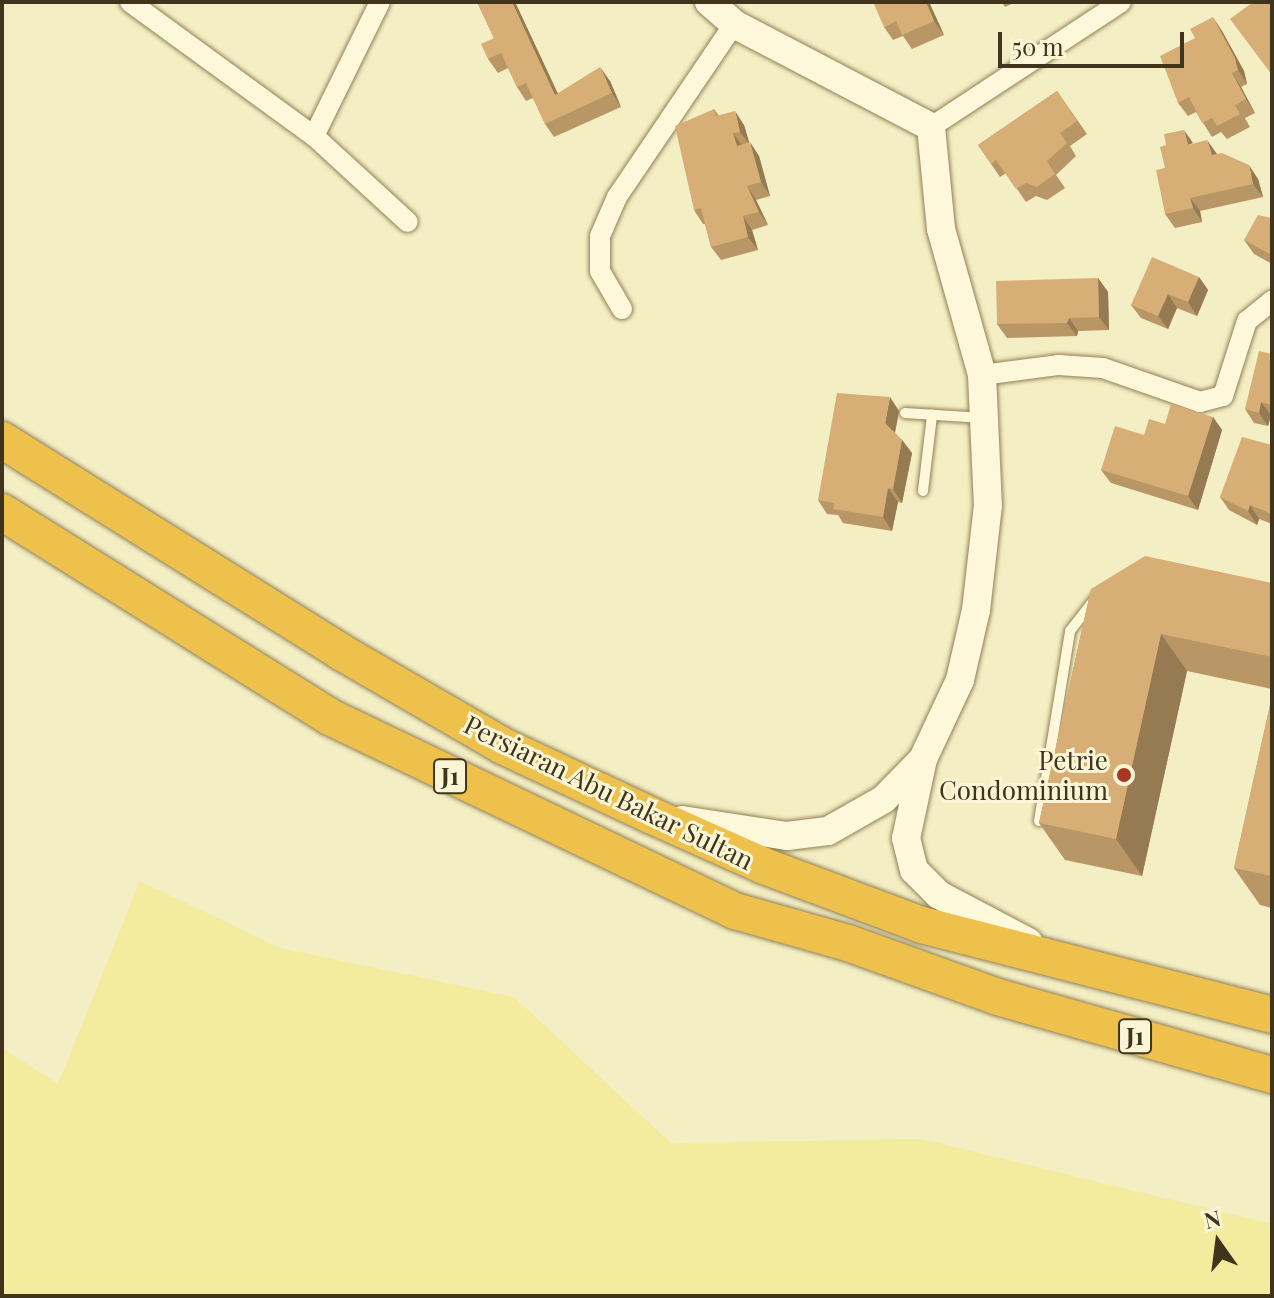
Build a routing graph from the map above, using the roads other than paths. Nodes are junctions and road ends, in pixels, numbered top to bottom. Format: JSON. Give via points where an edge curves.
{"nodes":[{"id":1,"x":130,"y":2,"type":"edge"},
{"id":2,"x":380,"y":2,"type":"edge"},
{"id":3,"x":709,"y":2,"type":"edge"},
{"id":4,"x":1121,"y":2,"type":"edge"},
{"id":5,"x":734,"y":24,"type":"junction"},
{"id":6,"x":931,"y":127,"type":"junction"},
{"id":7,"x":314,"y":136,"type":"junction"},
{"id":8,"x":408,"y":222,"type":"dead end"},
{"id":9,"x":1272,"y":301,"type":"edge"},
{"id":10,"x":622,"y":309,"type":"dead end"},
{"id":11,"x":982,"y":375,"type":"junction"},
{"id":12,"x":905,"y":413,"type":"dead end"},
{"id":13,"x":932,"y":415,"type":"junction"},
{"id":14,"x":985,"y":419,"type":"junction"},
{"id":15,"x":2,"y":440,"type":"edge"},
{"id":16,"x":923,"y":491,"type":"dead end"},
{"id":17,"x":2,"y":512,"type":"edge"},
{"id":18,"x":1104,"y":592,"type":"edge"},
{"id":19,"x":923,"y":759,"type":"junction"},
{"id":20,"x":650,"y":815,"type":"junction"},
{"id":21,"x":1039,"y":821,"type":"edge"},
{"id":22,"x":1075,"y":967,"type":"junction"},
{"id":23,"x":1272,"y":1015,"type":"edge"},
{"id":24,"x":1272,"y":1075,"type":"edge"}],
"edges":[{"from":1,"to":7,"type":"street"},
{"from":2,"to":7,"type":"street"},
{"from":3,"to":5,"type":"street"},
{"from":4,"to":6,"type":"street"},
{"from":5,"to":6,"type":"street"},
{"from":5,"to":10,"type":"street","via":[[617,197],[600,236],[600,271]]},
{"from":6,"to":11,"type":"street","via":[[941,229]]},
{"from":7,"to":8,"type":"street"},
{"from":9,"to":11,"type":"street","via":[[1247,321],[1223,396],[1200,402],[1103,368],[1059,365]]},
{"from":11,"to":14,"type":"street"},
{"from":12,"to":13,"type":"lane"},
{"from":13,"to":14,"type":"lane"},
{"from":13,"to":16,"type":"lane"},
{"from":14,"to":19,"type":"street","via":[[988,505],[976,610],[960,680]]},
{"from":15,"to":20,"type":"highway","name":"Persiaran Abu Bakar Sultan","number":"J1","via":[[476,730]]},
{"from":17,"to":24,"type":"highway","name":"Persiaran Abu Bakar Sultan","number":"J1","via":[[330,717],[735,911],[848,943],[998,997]]},
{"from":18,"to":21,"type":"lane","via":[[1070,631]]},
{"from":19,"to":20,"type":"street","via":[[884,799],[828,831],[787,836]]},
{"from":19,"to":22,"type":"street","via":[[906,838],[914,870],[939,895]]},
{"from":20,"to":22,"type":"highway","name":"Persiaran Abu Bakar Sultan","number":"J1","via":[[764,866],[922,925]]},
{"from":22,"to":23,"type":"highway","name":"Persiaran Abu Bakar Sultan","number":"J1"}]}
